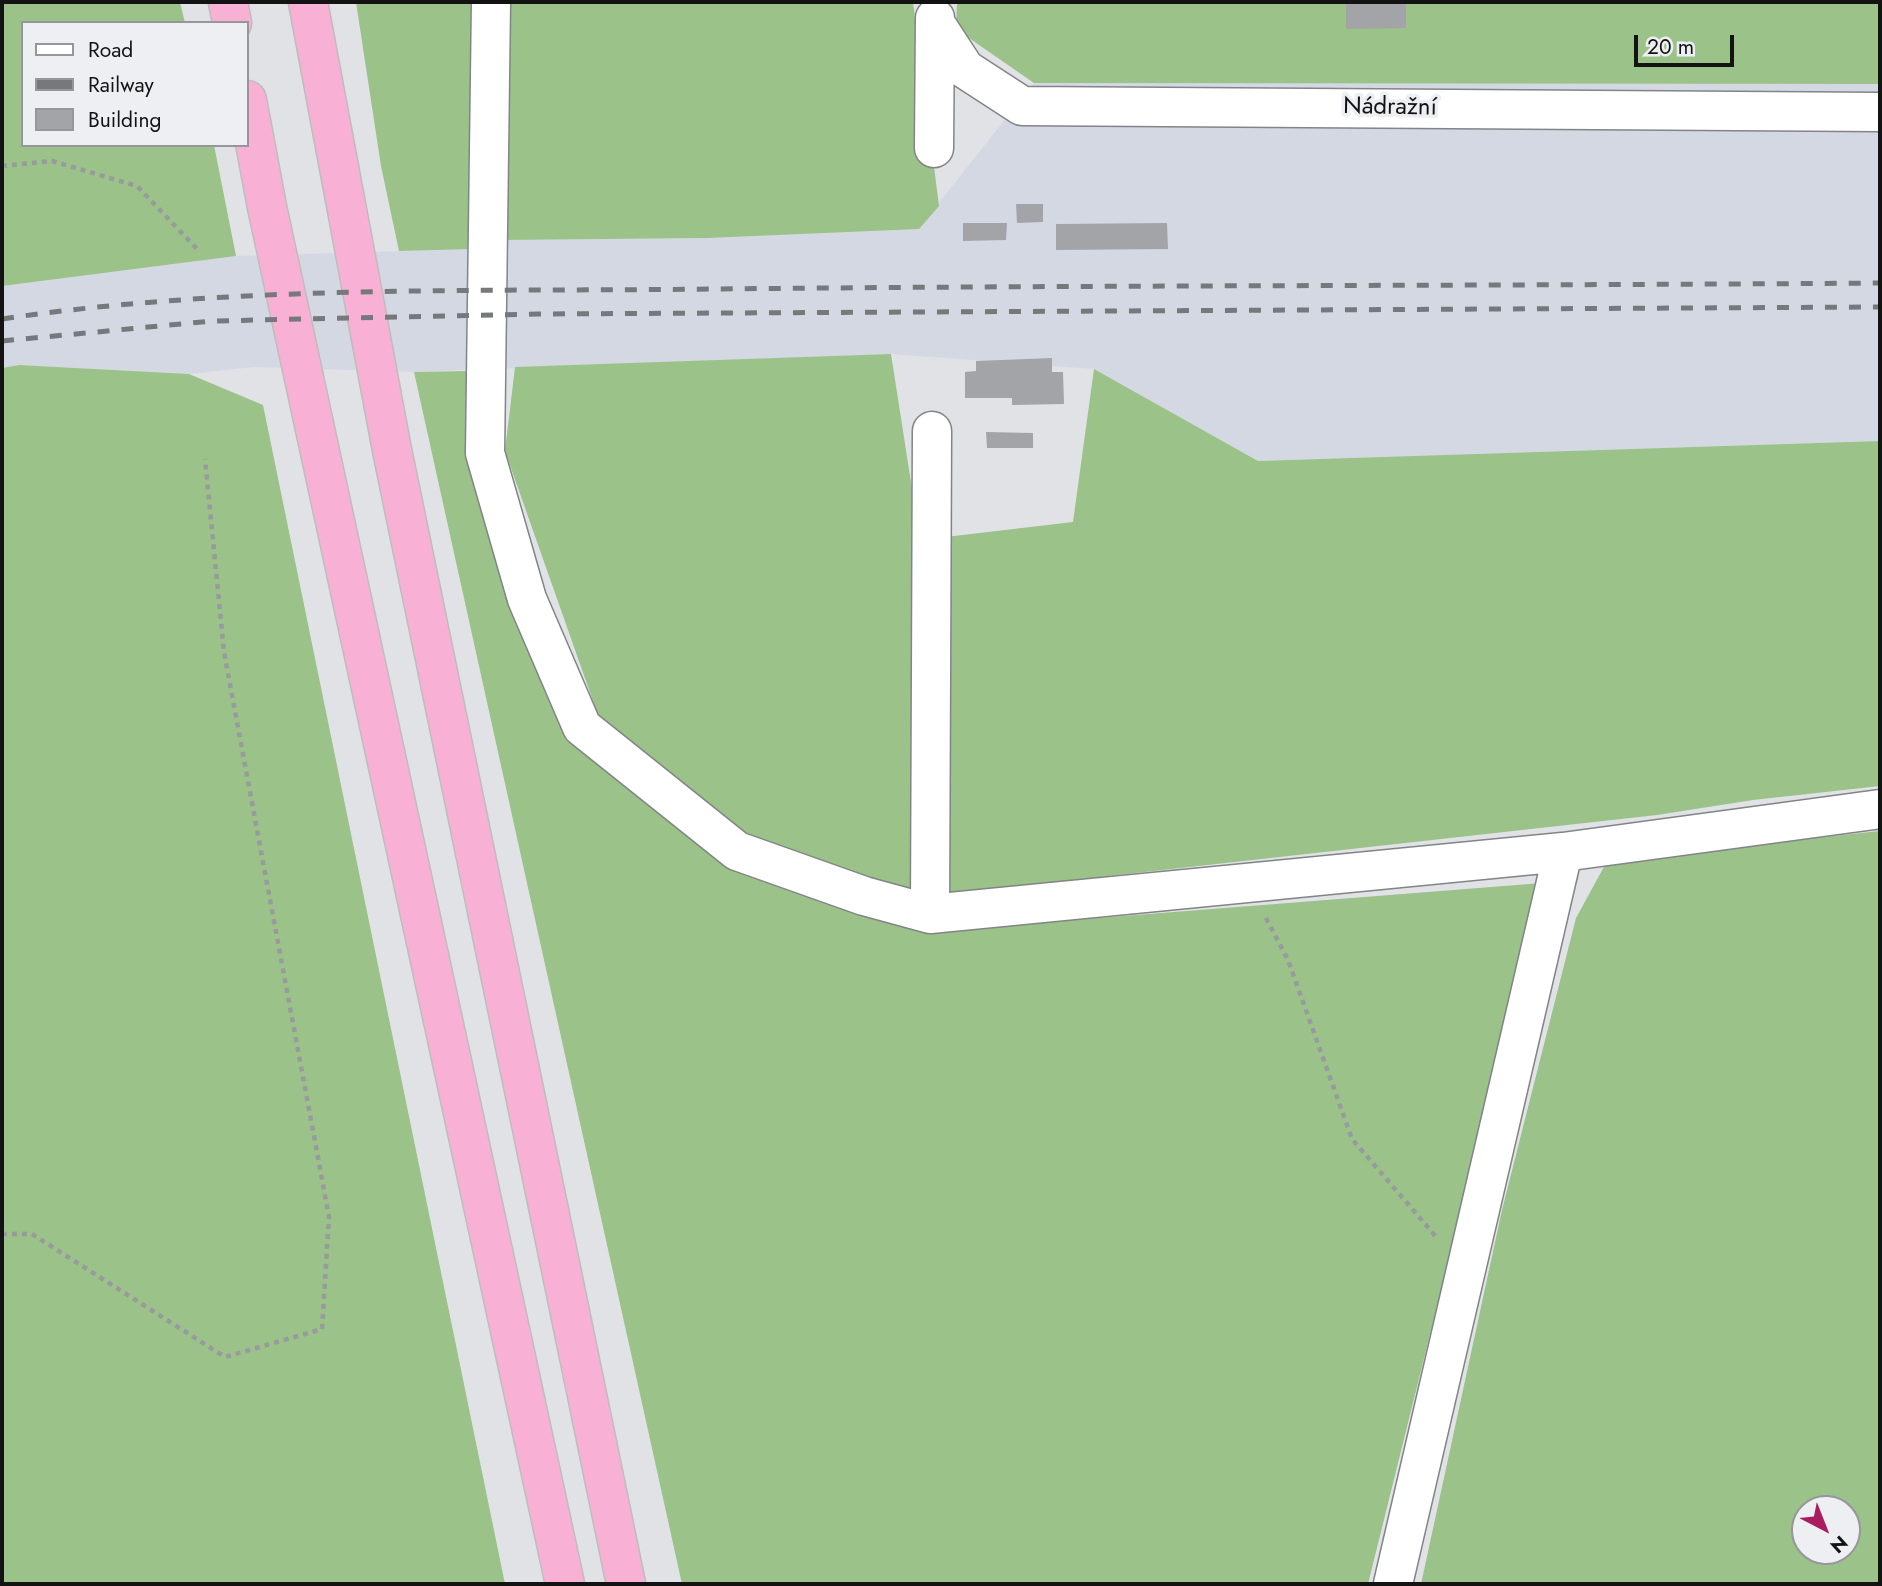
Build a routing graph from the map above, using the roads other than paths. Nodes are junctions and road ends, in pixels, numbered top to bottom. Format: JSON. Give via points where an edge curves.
{"nodes":[{"id":1,"x":228,"y":2,"type":"edge"},
{"id":2,"x":308,"y":2,"type":"edge"},
{"id":3,"x":491,"y":2,"type":"edge"},
{"id":4,"x":935,"y":12,"type":"edge"},
{"id":5,"x":232,"y":21,"type":"edge"},
{"id":6,"x":248,"y":105,"type":"edge"},
{"id":7,"x":1880,"y":112,"type":"edge"},
{"id":8,"x":934,"y":148,"type":"dead end"},
{"id":9,"x":932,"y":431,"type":"dead end"},
{"id":10,"x":1880,"y":809,"type":"edge"},
{"id":11,"x":1563,"y":852,"type":"junction"},
{"id":12,"x":930,"y":914,"type":"junction"},
{"id":13,"x":565,"y":1584,"type":"edge"},
{"id":14,"x":626,"y":1584,"type":"edge"},
{"id":15,"x":1393,"y":1584,"type":"edge"}],
"edges":[{"from":1,"to":5,"type":"highway"},
{"from":2,"to":14,"type":"highway","via":[[391,450]]},
{"from":3,"to":12,"type":"street","via":[[485,453],[527,599],[582,727],[737,851]]},
{"from":4,"to":7,"type":"street","name":"Nádražní","via":[[965,69],[1022,106]]},
{"from":4,"to":8,"type":"street"},
{"from":6,"to":13,"type":"highway"},
{"from":9,"to":12,"type":"street"},
{"from":10,"to":11,"type":"street"},
{"from":11,"to":12,"type":"street"},
{"from":11,"to":15,"type":"street"}]}
